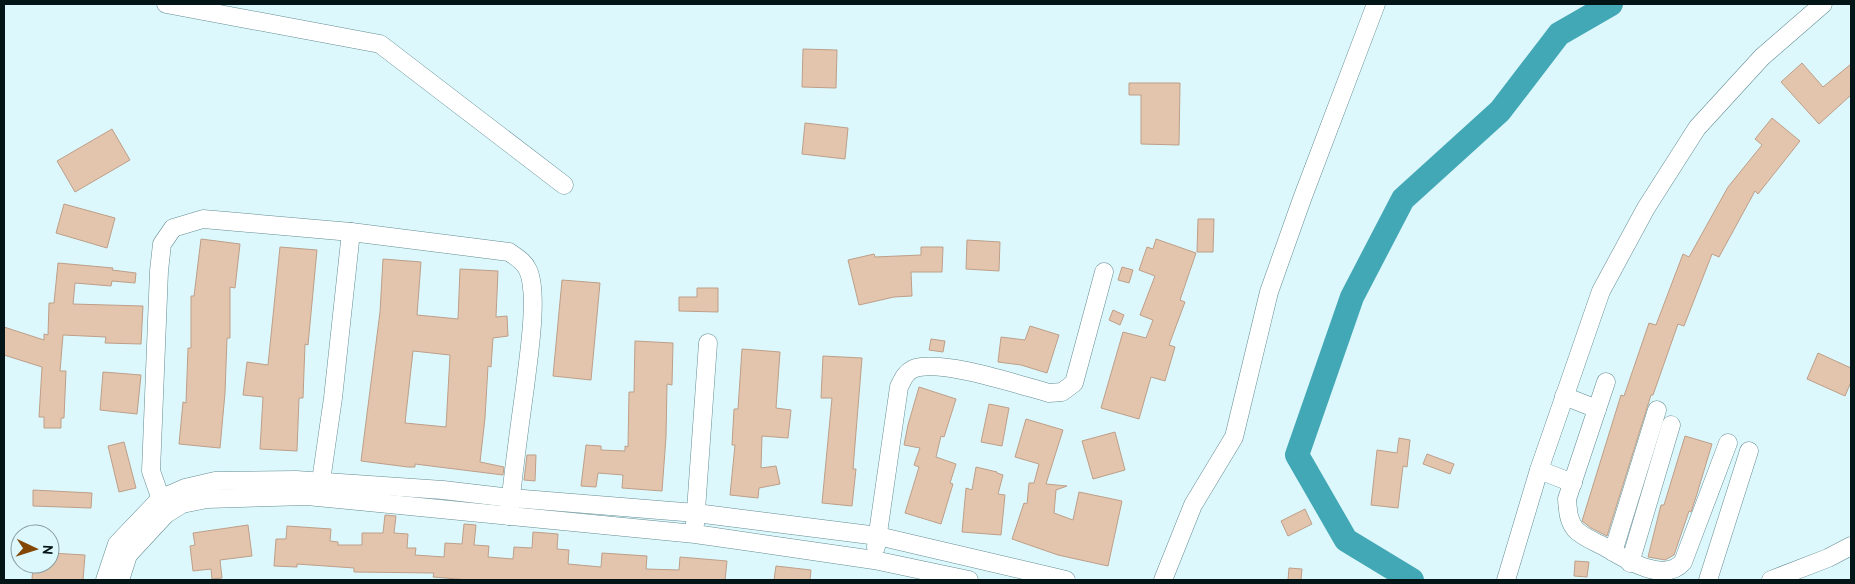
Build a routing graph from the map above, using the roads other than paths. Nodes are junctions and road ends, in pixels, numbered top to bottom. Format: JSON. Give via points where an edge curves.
{"nodes":[{"id":1,"x":166,"y":4,"type":"edge"},
{"id":2,"x":1376,"y":4,"type":"edge"},
{"id":3,"x":1823,"y":4,"type":"edge"},
{"id":4,"x":564,"y":185,"type":"dead end"},
{"id":5,"x":350,"y":232,"type":"junction"},
{"id":6,"x":1104,"y":272,"type":"dead end"},
{"id":7,"x":708,"y":343,"type":"dead end"},
{"id":8,"x":1606,"y":382,"type":"dead end"},
{"id":9,"x":1564,"y":396,"type":"junction"},
{"id":10,"x":1597,"y":409,"type":"junction"},
{"id":11,"x":1657,"y":410,"type":"dead end"},
{"id":12,"x":1671,"y":425,"type":"dead end"},
{"id":13,"x":1728,"y":443,"type":"dead end"},
{"id":14,"x":1749,"y":451,"type":"dead end"},
{"id":15,"x":1539,"y":470,"type":"junction"},
{"id":16,"x":1717,"y":473,"type":"junction"},
{"id":17,"x":1636,"y":479,"type":"junction"},
{"id":18,"x":1740,"y":480,"type":"junction"},
{"id":19,"x":321,"y":481,"type":"junction"},
{"id":20,"x":1573,"y":483,"type":"junction"},
{"id":21,"x":1653,"y":486,"type":"junction"},
{"id":22,"x":511,"y":498,"type":"junction"},
{"id":23,"x":163,"y":507,"type":"junction"},
{"id":24,"x":696,"y":512,"type":"junction"},
{"id":25,"x":509,"y":516,"type":"junction"},
{"id":26,"x":695,"y":534,"type":"junction"},
{"id":27,"x":878,"y":536,"type":"junction"},
{"id":28,"x":1691,"y":542,"type":"junction"},
{"id":29,"x":1851,"y":546,"type":"edge"},
{"id":30,"x":1718,"y":550,"type":"junction"},
{"id":31,"x":1613,"y":552,"type":"junction"},
{"id":32,"x":969,"y":558,"type":"junction"},
{"id":33,"x":874,"y":560,"type":"junction"},
{"id":34,"x":1630,"y":563,"type":"junction"},
{"id":35,"x":105,"y":580,"type":"edge"},
{"id":36,"x":120,"y":580,"type":"edge"},
{"id":37,"x":964,"y":580,"type":"edge"},
{"id":38,"x":1066,"y":580,"type":"edge"},
{"id":39,"x":1163,"y":580,"type":"edge"},
{"id":40,"x":1506,"y":580,"type":"edge"},
{"id":41,"x":1708,"y":580,"type":"edge"},
{"id":42,"x":1770,"y":580,"type":"edge"}],
"edges":[{"from":1,"to":4,"type":"street","via":[[380,44]]},
{"from":2,"to":39,"type":"street","via":[[1269,292],[1234,437],[1193,505]]},
{"from":3,"to":9,"type":"street","via":[[1762,57],[1697,128],[1646,208],[1601,292]]},
{"from":5,"to":19,"type":"street"},
{"from":5,"to":22,"type":"street","via":[[509,252],[528,270],[532,285],[530,343]]},
{"from":5,"to":23,"type":"street","via":[[203,219],[173,228],[162,244],[151,471]]},
{"from":6,"to":27,"type":"street","via":[[1074,382],[1062,392],[1049,393],[950,367],[928,366],[904,374],[899,386]]},
{"from":7,"to":24,"type":"street"},
{"from":8,"to":10,"type":"street"},
{"from":9,"to":10,"type":"street"},
{"from":9,"to":15,"type":"street"},
{"from":10,"to":20,"type":"street"},
{"from":11,"to":17,"type":"street"},
{"from":12,"to":21,"type":"street"},
{"from":13,"to":16,"type":"street"},
{"from":14,"to":18,"type":"street"},
{"from":15,"to":20,"type":"street"},
{"from":15,"to":40,"type":"street"},
{"from":16,"to":18,"type":"street"},
{"from":16,"to":28,"type":"street"},
{"from":17,"to":21,"type":"street"},
{"from":17,"to":31,"type":"street"},
{"from":18,"to":30,"type":"street"},
{"from":19,"to":22,"type":"street"},
{"from":19,"to":23,"type":"street","via":[[215,481],[185,488]]},
{"from":20,"to":31,"type":"street","via":[[1568,499],[1570,522],[1576,531]]},
{"from":21,"to":34,"type":"street"},
{"from":22,"to":24,"type":"street"},
{"from":22,"to":25,"type":"street"},
{"from":23,"to":25,"type":"street","via":[[207,499],[307,496]]},
{"from":23,"to":35,"type":"street","via":[[117,544]]},
{"from":23,"to":36,"type":"street","via":[[128,555]]},
{"from":24,"to":26,"type":"street"},
{"from":24,"to":27,"type":"street"},
{"from":25,"to":26,"type":"street"},
{"from":26,"to":33,"type":"street"},
{"from":27,"to":32,"type":"street"},
{"from":27,"to":33,"type":"street"},
{"from":28,"to":30,"type":"street"},
{"from":28,"to":34,"type":"street","via":[[1683,562],[1672,572],[1650,571]]},
{"from":29,"to":42,"type":"street"},
{"from":30,"to":41,"type":"street"},
{"from":31,"to":34,"type":"street"},
{"from":32,"to":37,"type":"street"},
{"from":32,"to":38,"type":"street"},
{"from":33,"to":37,"type":"street"}]}
